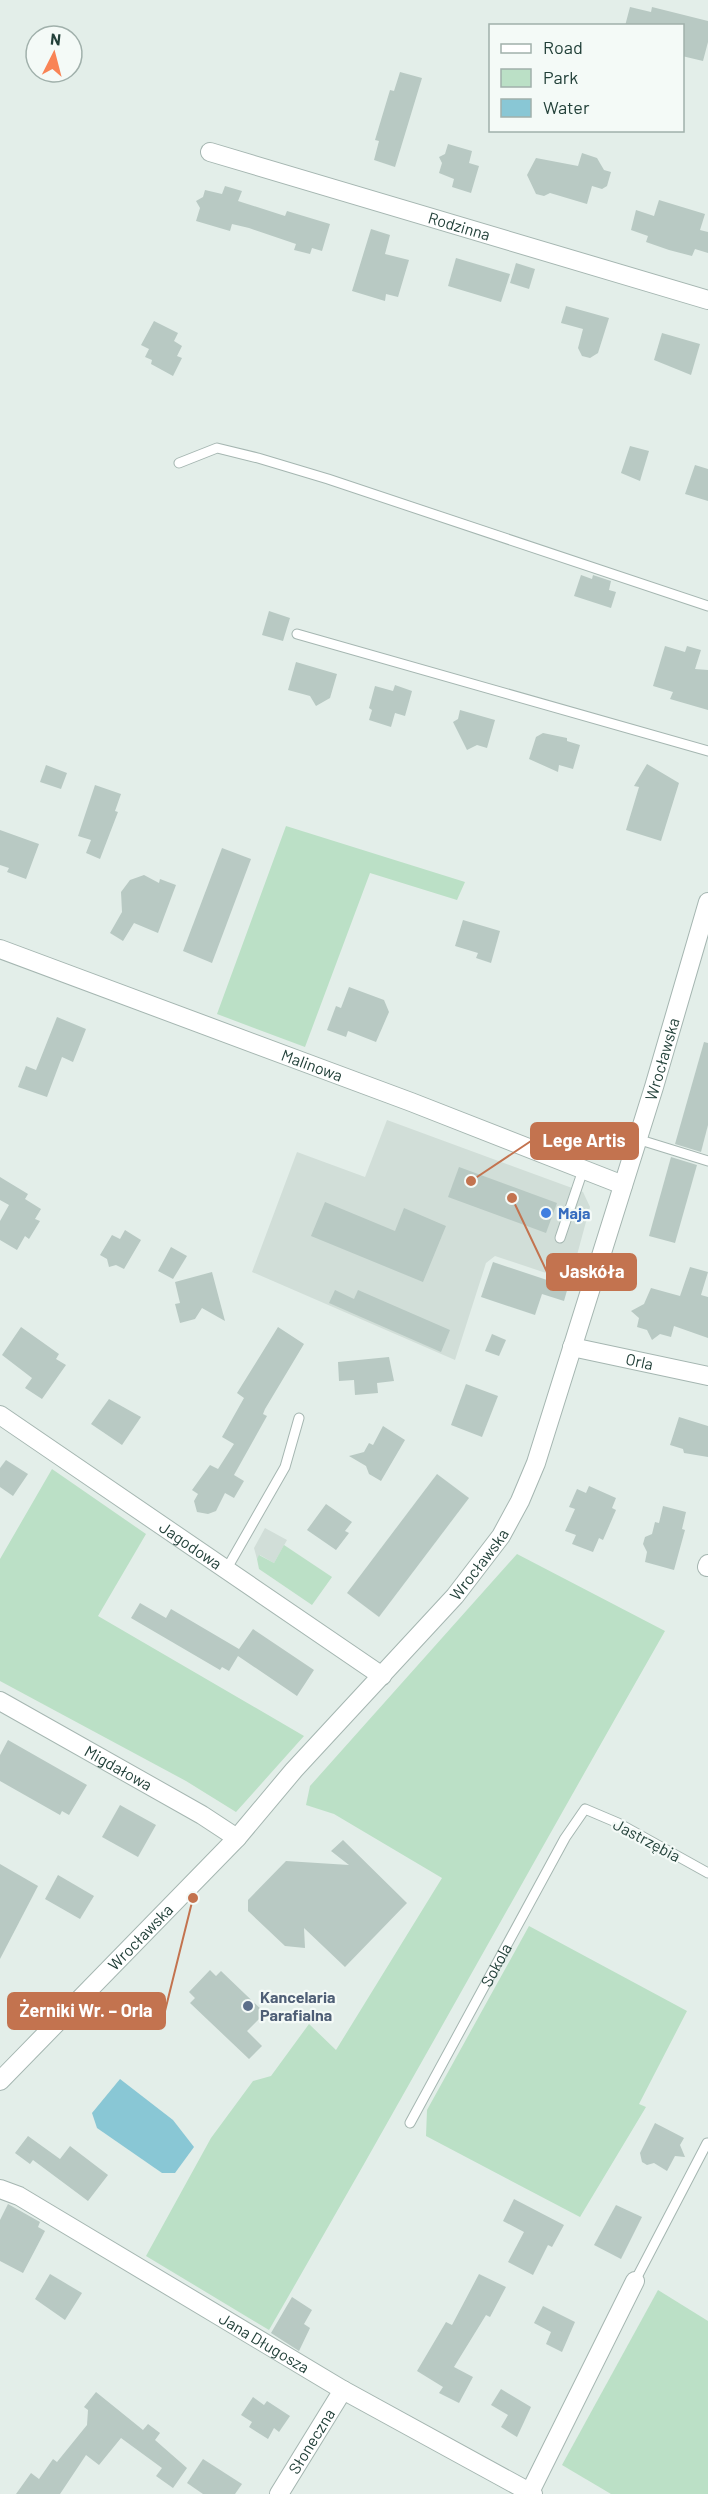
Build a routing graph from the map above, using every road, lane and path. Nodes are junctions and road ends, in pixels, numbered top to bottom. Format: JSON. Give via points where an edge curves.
{"nodes":[{"id":1,"x":210,"y":152,"type":"dead end"},
{"id":2,"x":708,"y":300,"type":"edge"},
{"id":3,"x":179,"y":463,"type":"dead end"},
{"id":4,"x":708,"y":606,"type":"edge"},
{"id":5,"x":297,"y":634,"type":"dead end"},
{"id":6,"x":708,"y":751,"type":"edge"},
{"id":7,"x":708,"y":902,"type":"edge"},
{"id":8,"x":0,"y":949,"type":"edge"},
{"id":9,"x":637,"y":1139,"type":"junction"},
{"id":10,"x":708,"y":1161,"type":"edge"},
{"id":11,"x":583,"y":1170,"type":"junction"},
{"id":12,"x":623,"y":1185,"type":"junction"},
{"id":13,"x":560,"y":1239,"type":"dead end"},
{"id":14,"x":572,"y":1347,"type":"junction"},
{"id":15,"x":708,"y":1376,"type":"edge"},
{"id":16,"x":0,"y":1415,"type":"edge"},
{"id":17,"x":299,"y":1418,"type":"dead end"},
{"id":18,"x":226,"y":1570,"type":"junction"},
{"id":19,"x":382,"y":1676,"type":"junction"},
{"id":20,"x":0,"y":1701,"type":"edge"},
{"id":21,"x":585,"y":1809,"type":"joint"},
{"id":22,"x":237,"y":1838,"type":"junction"},
{"id":23,"x":708,"y":1873,"type":"edge"},
{"id":24,"x":0,"y":2081,"type":"edge"},
{"id":25,"x":410,"y":2123,"type":"dead end"},
{"id":26,"x":707,"y":2143,"type":"edge"},
{"id":27,"x":0,"y":2189,"type":"edge"},
{"id":28,"x":635,"y":2281,"type":"joint"},
{"id":29,"x":343,"y":2390,"type":"junction"},
{"id":30,"x":531,"y":2493,"type":"edge"},
{"id":31,"x":279,"y":2494,"type":"edge"}],
"edges":[{"from":1,"to":2,"type":"street","name":"Rodzinna"},
{"from":3,"to":4,"type":"lane","via":[[217,448],[258,458]]},
{"from":5,"to":6,"type":"lane"},
{"from":7,"to":9,"type":"street","name":"Wrocławska"},
{"from":8,"to":11,"type":"street","name":"Malinowa"},
{"from":9,"to":10,"type":"lane"},
{"from":9,"to":12,"type":"street","name":"Wrocławska"},
{"from":11,"to":12,"type":"street","name":"Malinowa"},
{"from":11,"to":13,"type":"lane"},
{"from":12,"to":14,"type":"street","name":"Wrocławska"},
{"from":14,"to":15,"type":"street","name":"Orla"},
{"from":14,"to":19,"type":"street","name":"Wrocławska","via":[[536,1463],[506,1527],[455,1596]]},
{"from":16,"to":18,"type":"street","name":"Jagodowa"},
{"from":17,"to":18,"type":"lane","via":[[285,1467]]},
{"from":18,"to":19,"type":"street","name":"Jagodowa"},
{"from":19,"to":22,"type":"street","name":"Wrocławska"},
{"from":20,"to":22,"type":"street","name":"Migdałowa"},
{"from":21,"to":23,"type":"lane","name":"Jastrzębia"},
{"from":21,"to":25,"type":"lane","name":"Sokola","via":[[565,1838]]},
{"from":22,"to":24,"type":"street","name":"Wrocławska"},
{"from":26,"to":28,"type":"lane"},
{"from":27,"to":29,"type":"street","name":"Jana Długosza","via":[[19,2196]]},
{"from":28,"to":30,"type":"street","name":"Jana Długosza"},
{"from":29,"to":30,"type":"street","name":"Jana Długosza"},
{"from":29,"to":31,"type":"street","name":"Słoneczna"}]}
